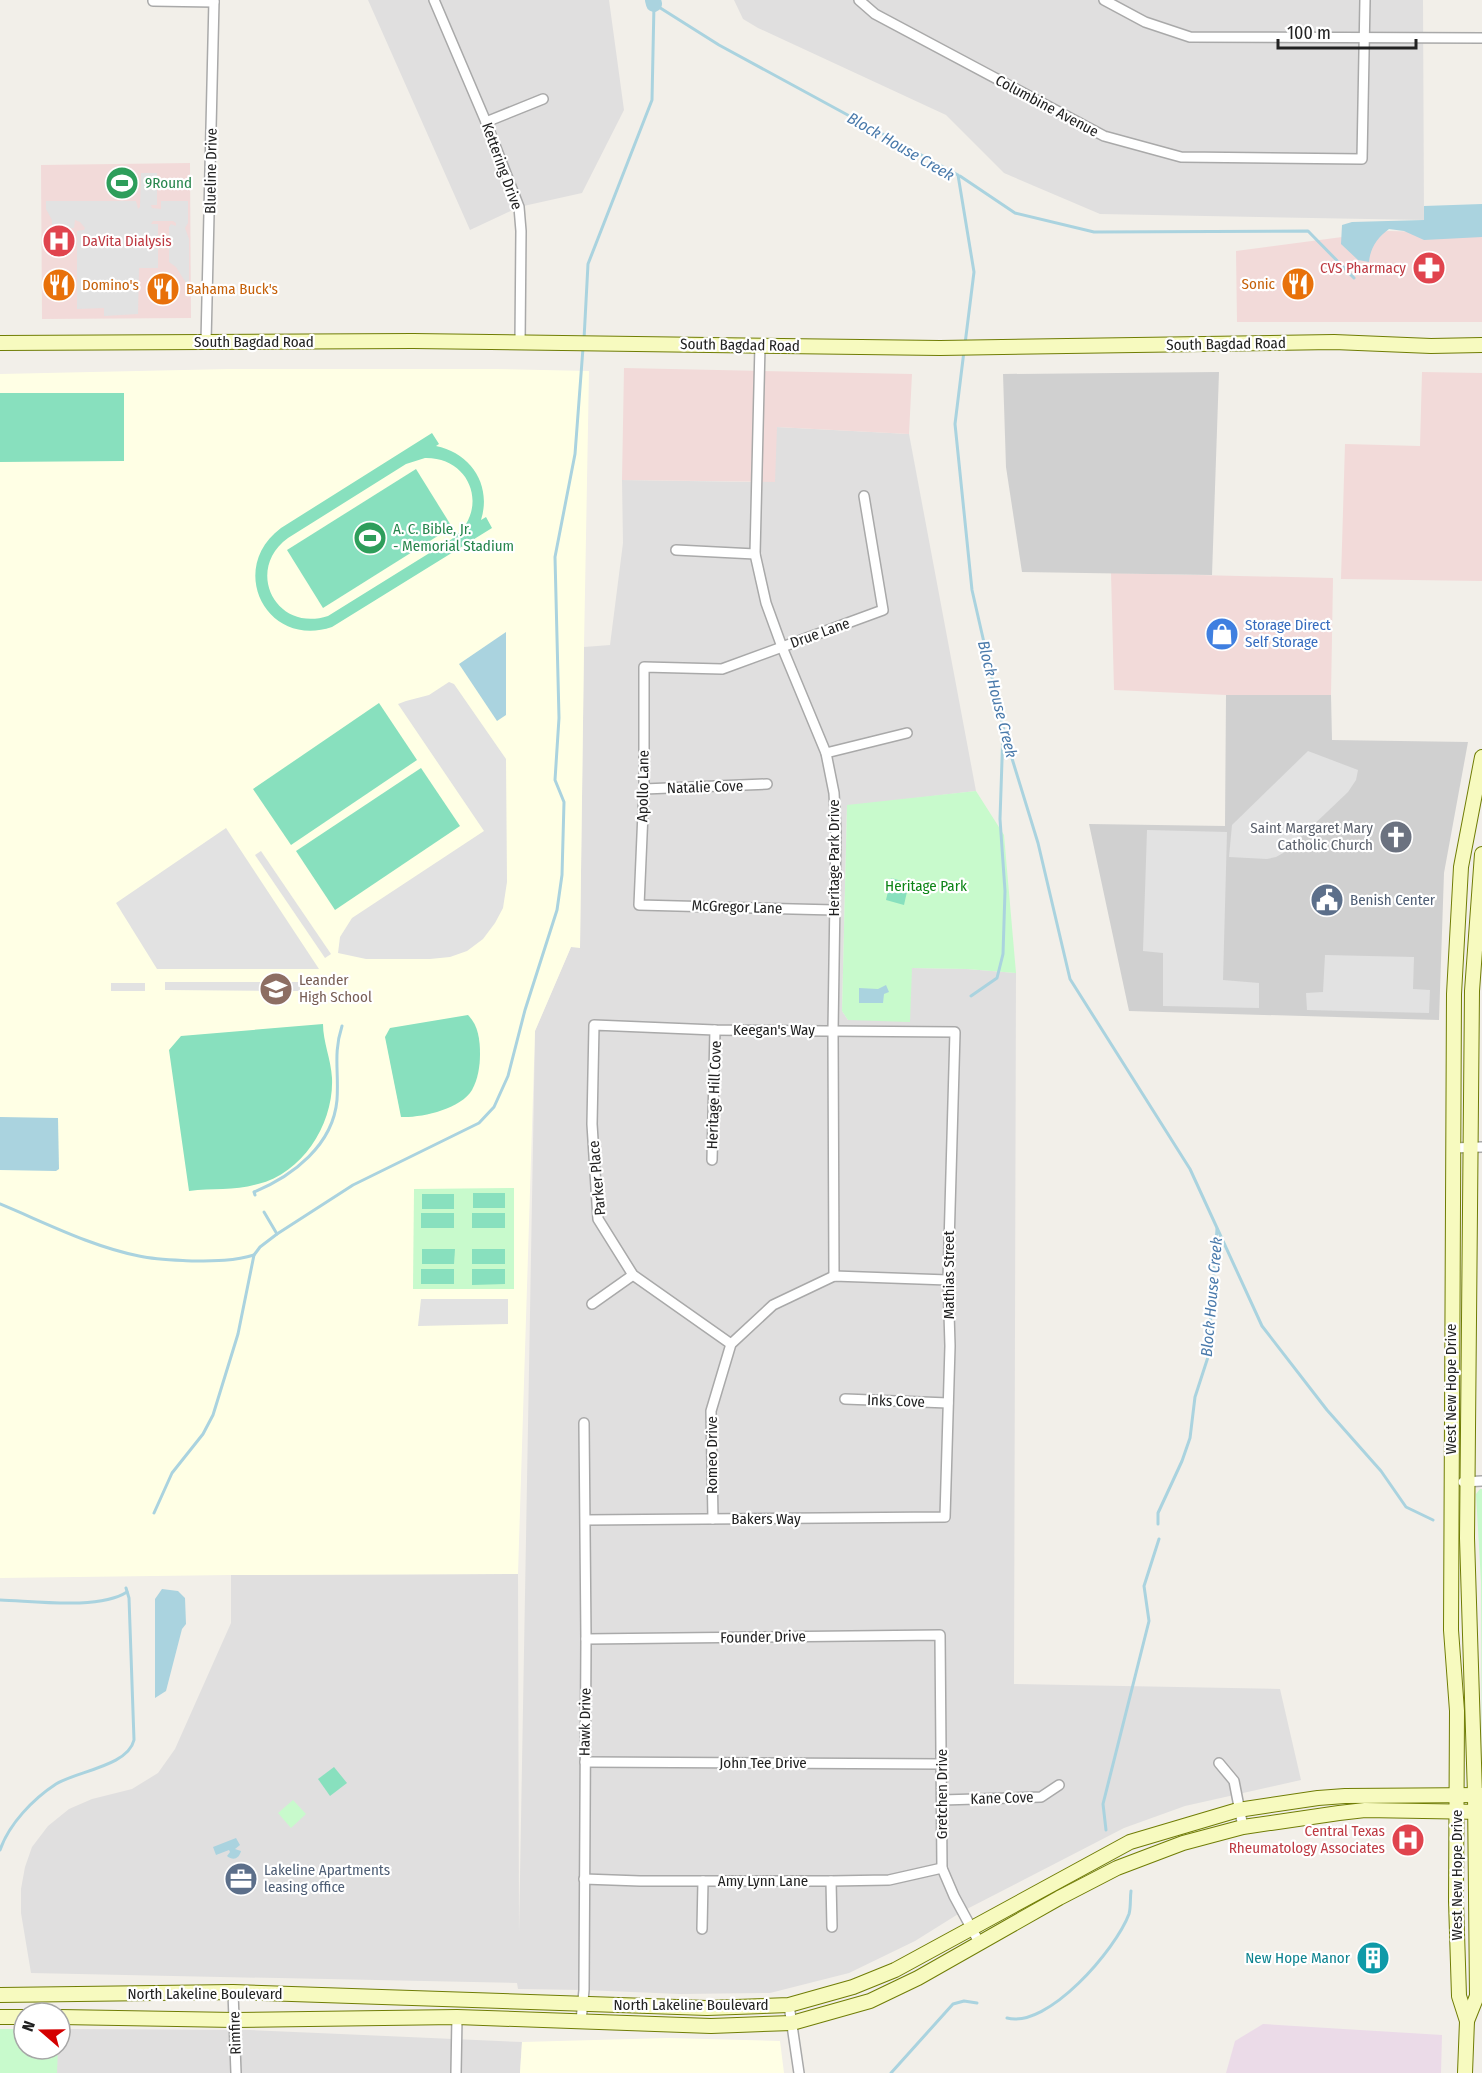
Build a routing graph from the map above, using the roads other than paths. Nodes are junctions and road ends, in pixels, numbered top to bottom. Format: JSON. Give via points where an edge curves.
{"nodes":[{"id":1,"x":434,"y":0,"type":"edge"},
{"id":2,"x":859,"y":0,"type":"edge"},
{"id":3,"x":1104,"y":0,"type":"edge"},
{"id":4,"x":1365,"y":0,"type":"edge"},
{"id":5,"x":153,"y":1,"type":"edge"},
{"id":6,"x":214,"y":1,"type":"edge"},
{"id":7,"x":1482,"y":38,"type":"edge"},
{"id":8,"x":1364,"y":39,"type":"junction"},
{"id":9,"x":543,"y":99,"type":"dead end"},
{"id":10,"x":486,"y":122,"type":"junction"},
{"id":11,"x":206,"y":342,"type":"junction"},
{"id":12,"x":0,"y":343,"type":"edge"},
{"id":13,"x":520,"y":343,"type":"junction"},
{"id":14,"x":760,"y":345,"type":"junction"},
{"id":15,"x":1481,"y":345,"type":"edge"},
{"id":16,"x":864,"y":496,"type":"dead end"},
{"id":17,"x":676,"y":550,"type":"dead end"},
{"id":18,"x":755,"y":554,"type":"junction"},
{"id":19,"x":782,"y":647,"type":"junction"},
{"id":20,"x":644,"y":667,"type":"joint"},
{"id":21,"x":907,"y":733,"type":"dead end"},
{"id":22,"x":826,"y":753,"type":"junction"},
{"id":23,"x":1482,"y":757,"type":"edge"},
{"id":24,"x":767,"y":784,"type":"dead end"},
{"id":25,"x":644,"y":789,"type":"junction"},
{"id":26,"x":1482,"y":854,"type":"edge"},
{"id":27,"x":639,"y":905,"type":"joint"},
{"id":28,"x":835,"y":910,"type":"junction"},
{"id":29,"x":594,"y":1025,"type":"joint"},
{"id":30,"x":715,"y":1030,"type":"junction"},
{"id":31,"x":833,"y":1030,"type":"junction"},
{"id":32,"x":955,"y":1032,"type":"joint"},
{"id":33,"x":1452,"y":1148,"type":"junction"},
{"id":34,"x":1476,"y":1148,"type":"edge"},
{"id":35,"x":712,"y":1160,"type":"dead end"},
{"id":36,"x":633,"y":1275,"type":"junction"},
{"id":37,"x":834,"y":1276,"type":"junction"},
{"id":38,"x":948,"y":1280,"type":"junction"},
{"id":39,"x":592,"y":1304,"type":"dead end"},
{"id":40,"x":731,"y":1344,"type":"junction"},
{"id":41,"x":845,"y":1399,"type":"dead end"},
{"id":42,"x":948,"y":1403,"type":"junction"},
{"id":43,"x":584,"y":1423,"type":"dead end"},
{"id":44,"x":1475,"y":1481,"type":"edge"},
{"id":45,"x":1450,"y":1482,"type":"junction"},
{"id":46,"x":945,"y":1517,"type":"joint"},
{"id":47,"x":713,"y":1519,"type":"junction"},
{"id":48,"x":586,"y":1520,"type":"junction"},
{"id":49,"x":1451,"y":1567,"type":"junction"},
{"id":50,"x":940,"y":1635,"type":"joint"},
{"id":51,"x":586,"y":1638,"type":"junction"},
{"id":52,"x":1471,"y":1644,"type":"junction"},
{"id":53,"x":585,"y":1762,"type":"junction"},
{"id":54,"x":1219,"y":1763,"type":"dead end"},
{"id":55,"x":942,"y":1764,"type":"junction"},
{"id":56,"x":1059,"y":1785,"type":"dead end"},
{"id":57,"x":1457,"y":1795,"type":"junction"},
{"id":58,"x":1478,"y":1795,"type":"edge"},
{"id":59,"x":942,"y":1800,"type":"junction"},
{"id":60,"x":1238,"y":1810,"type":"junction"},
{"id":61,"x":1457,"y":1812,"type":"junction"},
{"id":62,"x":1479,"y":1812,"type":"edge"},
{"id":63,"x":1243,"y":1827,"type":"junction"},
{"id":64,"x":942,"y":1868,"type":"junction"},
{"id":65,"x":584,"y":1879,"type":"junction"},
{"id":66,"x":703,"y":1881,"type":"junction"},
{"id":67,"x":831,"y":1881,"type":"junction"},
{"id":68,"x":832,"y":1927,"type":"dead end"},
{"id":69,"x":972,"y":1928,"type":"junction"},
{"id":70,"x":702,"y":1929,"type":"dead end"},
{"id":71,"x":980,"y":1944,"type":"junction"},
{"id":72,"x":233,"y":1992,"type":"junction"},
{"id":73,"x":0,"y":1995,"type":"edge"},
{"id":74,"x":583,"y":2005,"type":"junction"},
{"id":75,"x":789,"y":2005,"type":"junction"},
{"id":76,"x":457,"y":2017,"type":"junction"},
{"id":77,"x":72,"y":2018,"type":"edge"},
{"id":78,"x":235,"y":2019,"type":"junction"},
{"id":79,"x":581,"y":2021,"type":"junction"},
{"id":80,"x":1467,"y":2022,"type":"junction"},
{"id":81,"x":792,"y":2023,"type":"junction"},
{"id":82,"x":236,"y":2073,"type":"edge"},
{"id":83,"x":456,"y":2073,"type":"edge"},
{"id":84,"x":799,"y":2073,"type":"edge"},
{"id":85,"x":1466,"y":2073,"type":"edge"}],
"edges":[{"from":1,"to":10,"type":"street","name":"Kettering Drive"},
{"from":2,"to":8,"type":"street","name":"Columbine Avenue","via":[[874,14],[1104,136],[1181,157],[1362,159]]},
{"from":3,"to":8,"type":"street","via":[[1145,22],[1190,37]]},
{"from":4,"to":8,"type":"street"},
{"from":5,"to":6,"type":"street"},
{"from":6,"to":11,"type":"street","name":"Blueline Drive"},
{"from":7,"to":8,"type":"street"},
{"from":9,"to":10,"type":"street"},
{"from":10,"to":13,"type":"street","name":"Kettering Drive","via":[[519,207]]},
{"from":11,"to":12,"type":"main road","name":"South Bagdad Road"},
{"from":11,"to":13,"type":"main road","name":"South Bagdad Road"},
{"from":13,"to":14,"type":"main road","name":"South Bagdad Road"},
{"from":14,"to":15,"type":"main road","name":"South Bagdad Road"},
{"from":14,"to":18,"type":"street","name":"Heritage Park Drive"},
{"from":16,"to":19,"type":"street","name":"Drue Lane","via":[[883,610]]},
{"from":17,"to":18,"type":"street"},
{"from":18,"to":19,"type":"street","name":"Heritage Park Drive","via":[[766,603]]},
{"from":19,"to":20,"type":"street","name":"Drue Lane","via":[[722,669]]},
{"from":19,"to":22,"type":"street","name":"Heritage Park Drive"},
{"from":20,"to":25,"type":"street","name":"Apollo Lane"},
{"from":21,"to":22,"type":"street"},
{"from":22,"to":28,"type":"street","name":"Heritage Park Drive","via":[[834,793]]},
{"from":23,"to":33,"type":"main road","name":"West New Hope Drive","via":[[1461,867]]},
{"from":24,"to":25,"type":"street","name":"Natalie Cove"},
{"from":25,"to":27,"type":"street","name":"Apollo Lane"},
{"from":26,"to":34,"type":"main road","name":"West New Hope Drive","via":[[1472,991]]},
{"from":27,"to":28,"type":"street","name":"McGregor Lane"},
{"from":28,"to":31,"type":"street","name":"Heritage Park Drive"},
{"from":29,"to":30,"type":"street","name":"Keegan's Way"},
{"from":29,"to":36,"type":"street","name":"Parker Place","via":[[592,1124],[598,1219]]},
{"from":30,"to":31,"type":"street","name":"Keegan's Way"},
{"from":30,"to":35,"type":"street","name":"Heritage Hill Cove"},
{"from":31,"to":32,"type":"street","name":"Keegan's Way"},
{"from":31,"to":37,"type":"street","name":"Heritage Park Drive"},
{"from":32,"to":38,"type":"street","name":"Mathias Street"},
{"from":33,"to":34,"type":"street"},
{"from":33,"to":45,"type":"main road","name":"West New Hope Drive"},
{"from":34,"to":44,"type":"main road","name":"West New Hope Drive"},
{"from":36,"to":39,"type":"street"},
{"from":36,"to":40,"type":"street","name":"Parker Place"},
{"from":37,"to":38,"type":"street"},
{"from":37,"to":40,"type":"street","via":[[773,1305]]},
{"from":38,"to":42,"type":"street","name":"Mathias Street"},
{"from":40,"to":47,"type":"street","name":"Romeo Drive","via":[[711,1411]]},
{"from":41,"to":42,"type":"street","name":"Inks Cove"},
{"from":42,"to":46,"type":"street","name":"Mathias Street"},
{"from":43,"to":48,"type":"street","name":"Hawk Drive"},
{"from":44,"to":45,"type":"street"},
{"from":44,"to":52,"type":"main road","name":"West New Hope Drive","via":[[1467,1538]]},
{"from":45,"to":49,"type":"main road","name":"West New Hope Drive"},
{"from":46,"to":47,"type":"street","name":"Bakers Way"},
{"from":47,"to":48,"type":"street","name":"Bakers Way"},
{"from":48,"to":51,"type":"street","name":"Hawk Drive"},
{"from":49,"to":52,"type":"main road","via":[[1458,1571],[1460,1580],[1461,1632]]},
{"from":49,"to":57,"type":"main road","name":"West New Hope Drive"},
{"from":50,"to":51,"type":"street","name":"Founder Drive"},
{"from":50,"to":55,"type":"street","name":"Gretchen Drive"},
{"from":51,"to":53,"type":"street","name":"Hawk Drive"},
{"from":52,"to":58,"type":"main road","name":"West New Hope Drive"},
{"from":53,"to":55,"type":"street","name":"John Tee Drive"},
{"from":53,"to":65,"type":"street","name":"Hawk Drive"},
{"from":54,"to":60,"type":"street","via":[[1234,1781]]},
{"from":55,"to":59,"type":"street","name":"Gretchen Drive"},
{"from":56,"to":59,"type":"street","name":"Kane Cove","via":[[1041,1797]]},
{"from":57,"to":58,"type":"main road","name":"North Lakeline Boulevard"},
{"from":57,"to":60,"type":"main road","name":"North Lakeline Boulevard","via":[[1345,1796]]},
{"from":57,"to":61,"type":"main road","name":"West New Hope Drive"},
{"from":58,"to":62,"type":"main road","name":"West New Hope Drive"},
{"from":59,"to":64,"type":"street","name":"Gretchen Drive"},
{"from":60,"to":63,"type":"street"},
{"from":60,"to":69,"type":"main road","name":"North Lakeline Boulevard","via":[[1130,1842]]},
{"from":61,"to":62,"type":"main road","name":"North Lakeline Boulevard"},
{"from":61,"to":63,"type":"main road","name":"North Lakeline Boulevard","via":[[1365,1810]]},
{"from":61,"to":80,"type":"main road","name":"West New Hope Drive","via":[[1459,1996]]},
{"from":62,"to":80,"type":"main road","name":"West New Hope Drive","via":[[1477,1996]]},
{"from":63,"to":71,"type":"main road","name":"North Lakeline Boulevard","via":[[1183,1843],[1117,1868]]},
{"from":64,"to":67,"type":"street","name":"Amy Lynn Lane","via":[[889,1880]]},
{"from":64,"to":69,"type":"street","name":"Gretchen Drive"},
{"from":65,"to":66,"type":"street","name":"Amy Lynn Lane"},
{"from":65,"to":74,"type":"street","name":"Hawk Drive"},
{"from":66,"to":67,"type":"street","name":"Amy Lynn Lane"},
{"from":66,"to":70,"type":"street"},
{"from":67,"to":68,"type":"street"},
{"from":69,"to":71,"type":"street","name":"Gretchen Drive"},
{"from":69,"to":75,"type":"main road","name":"North Lakeline Boulevard","via":[[895,1970]]},
{"from":71,"to":81,"type":"main road","name":"North Lakeline Boulevard","via":[[870,2001]]},
{"from":72,"to":73,"type":"main road","name":"North Lakeline Boulevard"},
{"from":72,"to":74,"type":"main road","name":"North Lakeline Boulevard"},
{"from":72,"to":78,"type":"street","name":"Rimfire"},
{"from":74,"to":75,"type":"main road","name":"North Lakeline Boulevard"},
{"from":74,"to":79,"type":"street","name":"Hawk Drive"},
{"from":75,"to":81,"type":"street"},
{"from":76,"to":78,"type":"main road","name":"North Lakeline Boulevard"},
{"from":76,"to":79,"type":"main road","name":"North Lakeline Boulevard"},
{"from":76,"to":83,"type":"street"},
{"from":77,"to":78,"type":"main road","name":"North Lakeline Boulevard"},
{"from":78,"to":82,"type":"street","name":"Rimfire"},
{"from":79,"to":81,"type":"main road","name":"North Lakeline Boulevard","via":[[711,2026]]},
{"from":80,"to":85,"type":"main road","name":"West New Hope Drive"},
{"from":81,"to":84,"type":"street"}]}
